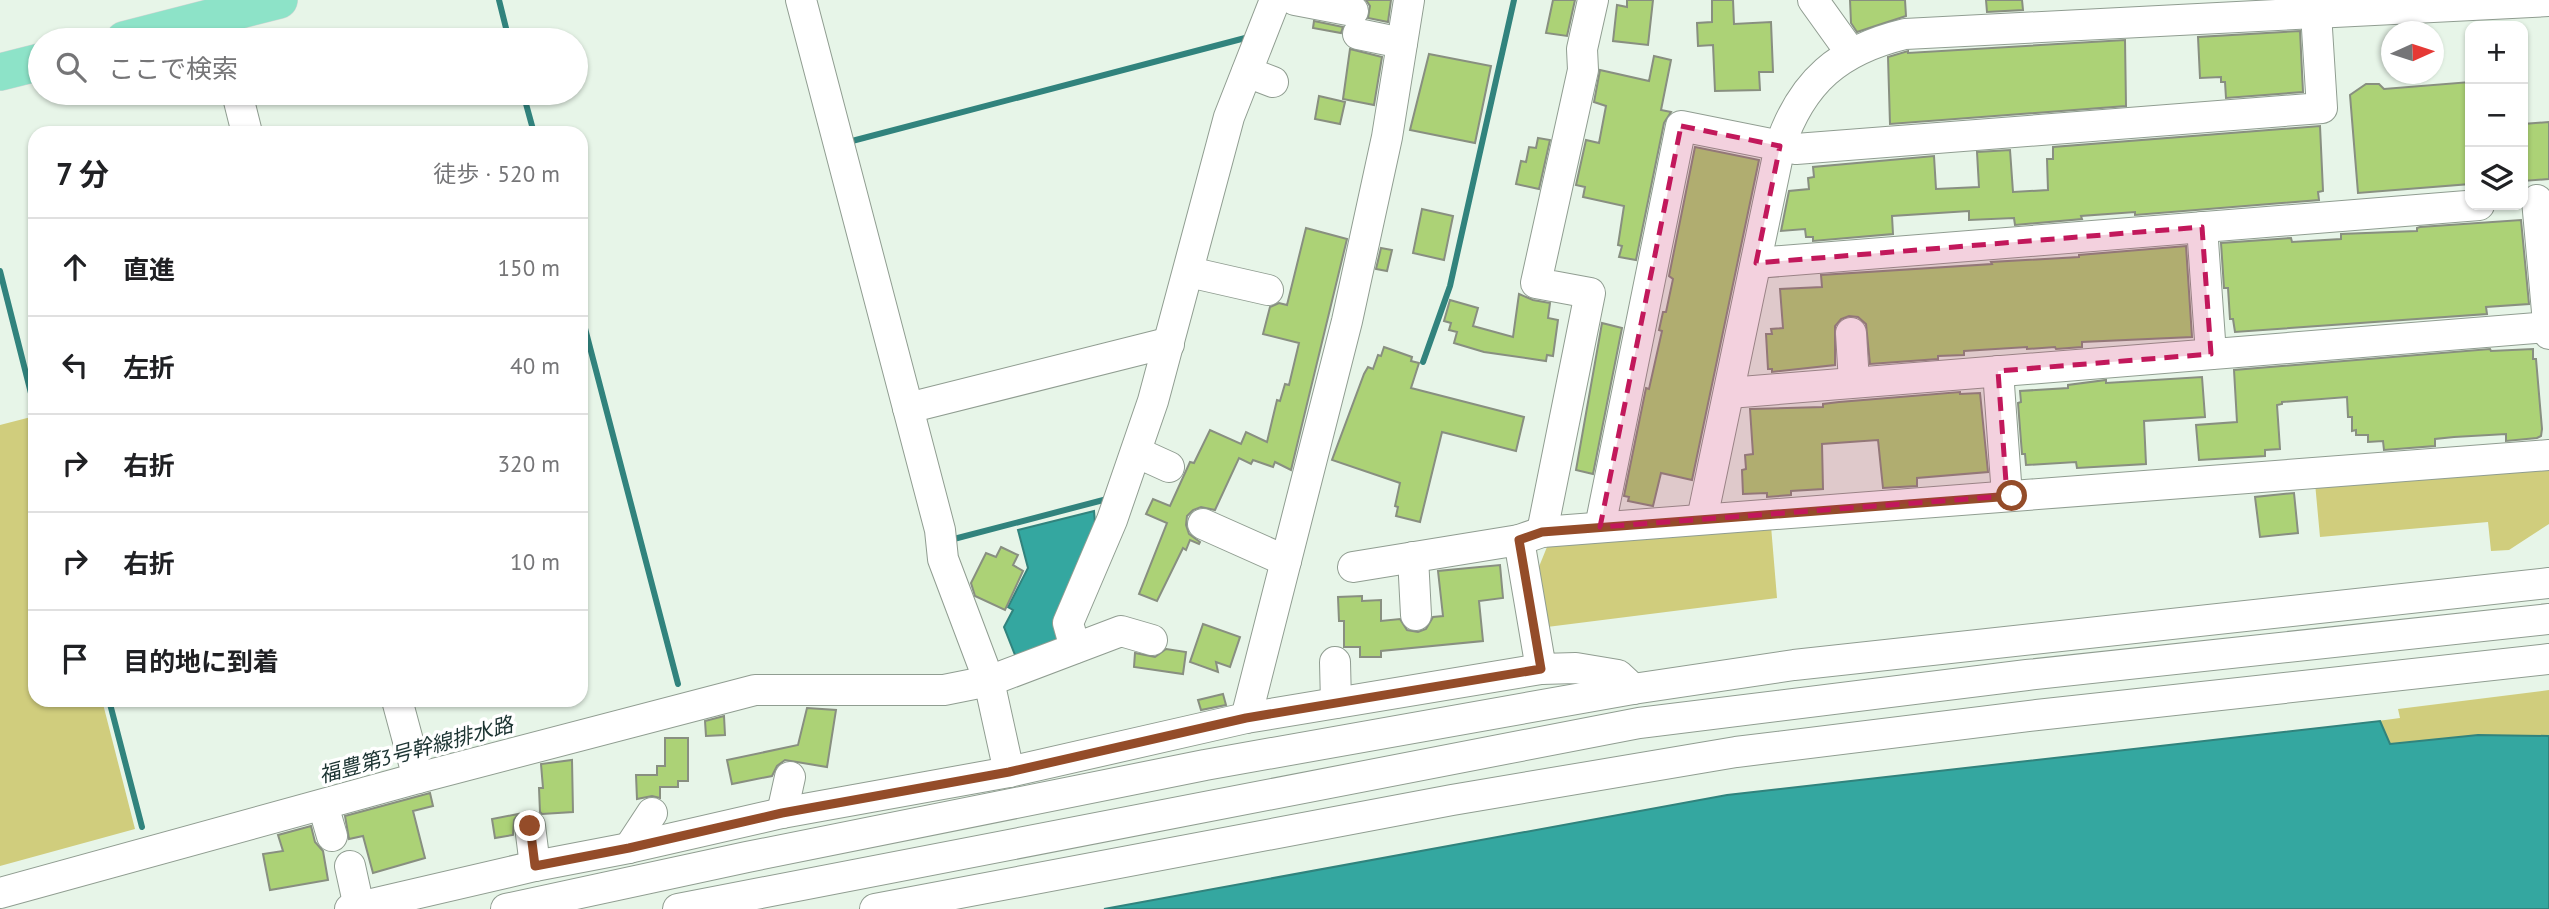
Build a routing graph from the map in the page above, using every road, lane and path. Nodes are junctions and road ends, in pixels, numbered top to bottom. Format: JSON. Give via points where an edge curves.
{"nodes":[{"id":1,"x":279,"y":0,"type":"edge"},
{"id":2,"x":801,"y":0,"type":"edge"},
{"id":3,"x":1275,"y":0,"type":"edge"},
{"id":4,"x":1295,"y":0,"type":"edge"},
{"id":5,"x":1409,"y":0,"type":"edge"},
{"id":6,"x":1593,"y":0,"type":"edge"},
{"id":7,"x":1814,"y":0,"type":"edge"},
{"id":8,"x":2549,"y":1,"type":"edge"},
{"id":9,"x":2319,"y":9,"type":"edge"},
{"id":10,"x":217,"y":19,"type":"edge"},
{"id":11,"x":177,"y":28,"type":"edge"},
{"id":12,"x":1402,"y":43,"type":"junction"},
{"id":13,"x":1852,"y":53,"type":"junction"},
{"id":14,"x":28,"y":65,"type":"edge"},
{"id":15,"x":0,"y":72,"type":"edge"},
{"id":16,"x":240,"y":105,"type":"edge"},
{"id":17,"x":245,"y":126,"type":"edge"},
{"id":18,"x":1780,"y":146,"type":"junction"},
{"id":19,"x":2536,"y":199,"type":"edge"},
{"id":20,"x":2465,"y":206,"type":"edge"},
{"id":21,"x":2202,"y":227,"type":"junction"},
{"id":22,"x":1756,"y":263,"type":"junction"},
{"id":23,"x":1189,"y":272,"type":"junction"},
{"id":24,"x":1268,"y":290,"type":"dead end"},
{"id":25,"x":2548,"y":327,"type":"edge"},
{"id":26,"x":1851,"y":333,"type":"dead end"},
{"id":27,"x":2549,"y":334,"type":"edge"},
{"id":28,"x":1169,"y":344,"type":"junction"},
{"id":29,"x":2211,"y":354,"type":"junction"},
{"id":30,"x":1998,"y":371,"type":"junction"},
{"id":31,"x":1854,"y":383,"type":"junction"},
{"id":32,"x":1729,"y":393,"type":"junction"},
{"id":33,"x":908,"y":408,"type":"junction"},
{"id":34,"x":1136,"y":452,"type":"junction"},
{"id":35,"x":2549,"y":455,"type":"edge"},
{"id":36,"x":1170,"y":467,"type":"dead end"},
{"id":37,"x":2007,"y":496,"type":"junction"},
{"id":38,"x":1702,"y":519,"type":"junction"},
{"id":39,"x":1203,"y":524,"type":"dead end"},
{"id":40,"x":1600,"y":527,"type":"junction"},
{"id":41,"x":1530,"y":536,"type":"junction"},
{"id":42,"x":1413,"y":557,"type":"junction"},
{"id":43,"x":1286,"y":561,"type":"junction"},
{"id":44,"x":1353,"y":567,"type":"dead end"},
{"id":45,"x":2547,"y":582,"type":"edge"},
{"id":46,"x":1416,"y":615,"type":"dead end"},
{"id":47,"x":2549,"y":619,"type":"edge"},
{"id":48,"x":1152,"y":640,"type":"dead end"},
{"id":49,"x":1075,"y":648,"type":"junction"},
{"id":50,"x":2549,"y":659,"type":"edge"},
{"id":51,"x":1335,"y":662,"type":"dead end"},
{"id":52,"x":1541,"y":669,"type":"junction"},
{"id":53,"x":989,"y":681,"type":"junction"},
{"id":54,"x":1633,"y":689,"type":"junction"},
{"id":55,"x":1336,"y":703,"type":"junction"},
{"id":56,"x":399,"y":707,"type":"edge"},
{"id":57,"x":1246,"y":718,"type":"junction"},
{"id":58,"x":416,"y":771,"type":"junction"},
{"id":59,"x":1009,"y":772,"type":"junction"},
{"id":60,"x":790,"y":777,"type":"dead end"},
{"id":61,"x":323,"y":806,"type":"junction"},
{"id":62,"x":652,"y":813,"type":"dead end"},
{"id":63,"x":782,"y":813,"type":"junction"},
{"id":64,"x":530,"y":826,"type":"dead end"},
{"id":65,"x":332,"y":836,"type":"dead end"},
{"id":66,"x":629,"y":848,"type":"junction"},
{"id":67,"x":350,"y":866,"type":"dead end"},
{"id":68,"x":535,"y":866,"type":"junction"},
{"id":69,"x":0,"y":893,"type":"edge"},
{"id":70,"x":354,"y":908,"type":"edge"},
{"id":71,"x":506,"y":909,"type":"edge"},
{"id":72,"x":678,"y":909,"type":"edge"},
{"id":73,"x":875,"y":909,"type":"edge"}],
"edges":[{"from":1,"to":10,"type":"main road"},
{"from":2,"to":33,"type":"street"},
{"from":3,"to":23,"type":"street","via":[[1260,77],[1229,117]]},
{"from":4,"to":12,"type":"street"},
{"from":5,"to":12,"type":"street"},
{"from":6,"to":41,"type":"street","via":[[1582,49],[1583,71],[1536,283],[1590,293]]},
{"from":7,"to":13,"type":"street"},
{"from":8,"to":9,"type":"street"},
{"from":9,"to":13,"type":"street","via":[[1905,34]]},
{"from":9,"to":18,"type":"street","via":[[2322,108],[1796,149]]},
{"from":10,"to":11,"type":"main road"},
{"from":12,"to":43,"type":"street","via":[[1375,134],[1348,321]]},
{"from":13,"to":18,"type":"street","via":[[1802,97]]},
{"from":14,"to":15,"type":"main road"},
{"from":16,"to":17,"type":"street"},
{"from":18,"to":22,"type":"street"},
{"from":18,"to":40,"type":"street","via":[[1681,126]]},
{"from":19,"to":25,"type":"street"},
{"from":20,"to":21,"type":"street"},
{"from":21,"to":22,"type":"street"},
{"from":21,"to":29,"type":"street"},
{"from":22,"to":32,"type":"street"},
{"from":23,"to":24,"type":"street"},
{"from":23,"to":28,"type":"street"},
{"from":25,"to":27,"type":"street"},
{"from":25,"to":29,"type":"street"},
{"from":26,"to":31,"type":"street"},
{"from":28,"to":33,"type":"street"},
{"from":28,"to":34,"type":"street"},
{"from":29,"to":30,"type":"street"},
{"from":30,"to":31,"type":"street"},
{"from":30,"to":37,"type":"street"},
{"from":31,"to":32,"type":"street"},
{"from":32,"to":38,"type":"street"},
{"from":33,"to":53,"type":"street","via":[[940,530],[943,559]]},
{"from":34,"to":36,"type":"street"},
{"from":34,"to":49,"type":"street","via":[[1068,623]]},
{"from":35,"to":37,"type":"street"},
{"from":37,"to":38,"type":"street"},
{"from":38,"to":40,"type":"street"},
{"from":39,"to":43,"type":"street"},
{"from":40,"to":41,"type":"street"},
{"from":41,"to":42,"type":"street"},
{"from":41,"to":52,"type":"street"},
{"from":42,"to":44,"type":"street"},
{"from":42,"to":46,"type":"street"},
{"from":43,"to":57,"type":"street"},
{"from":45,"to":54,"type":"street","via":[[1794,666]]},
{"from":47,"to":72,"type":"street","via":[[2027,675],[1639,723]]},
{"from":48,"to":49,"type":"street","via":[[1121,631]]},
{"from":49,"to":53,"type":"street"},
{"from":50,"to":73,"type":"street","via":[[1735,752],[1452,800]]},
{"from":51,"to":55,"type":"street"},
{"from":52,"to":54,"type":"street","via":[[1576,668],[1618,675]]},
{"from":52,"to":55,"type":"street"},
{"from":53,"to":58,"type":"street","via":[[944,690],[755,690]]},
{"from":53,"to":59,"type":"street"},
{"from":54,"to":71,"type":"street","via":[[1205,765]]},
{"from":55,"to":57,"type":"street"},
{"from":56,"to":58,"type":"street"},
{"from":57,"to":59,"type":"street"},
{"from":58,"to":61,"type":"street"},
{"from":59,"to":63,"type":"street"},
{"from":60,"to":63,"type":"street"},
{"from":61,"to":65,"type":"street"},
{"from":61,"to":69,"type":"street"},
{"from":62,"to":66,"type":"street"},
{"from":63,"to":66,"type":"street"},
{"from":64,"to":68,"type":"street"},
{"from":66,"to":68,"type":"street"},
{"from":67,"to":70,"type":"street"},
{"from":68,"to":70,"type":"street"}]}
